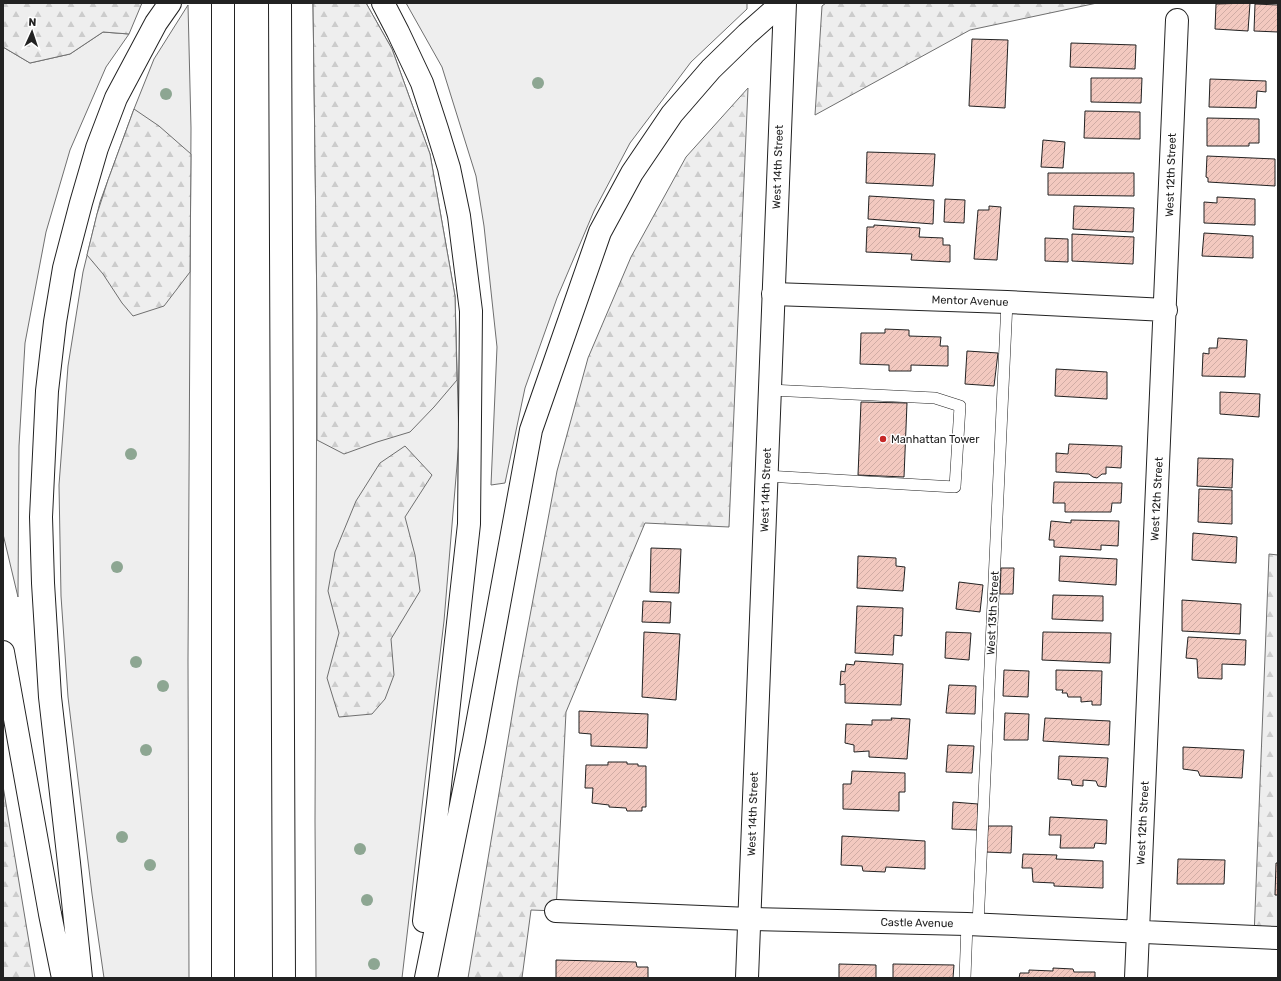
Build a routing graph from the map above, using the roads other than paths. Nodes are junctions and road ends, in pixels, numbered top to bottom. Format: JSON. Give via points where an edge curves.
{"nodes":[{"id":1,"x":170,"y":3,"type":"edge"},
{"id":2,"x":223,"y":3,"type":"edge"},
{"id":3,"x":280,"y":3,"type":"edge"},
{"id":4,"x":383,"y":3,"type":"edge"},
{"id":5,"x":784,"y":3,"type":"edge"},
{"id":6,"x":1177,"y":20,"type":"dead end"},
{"id":7,"x":773,"y":294,"type":"junction"},
{"id":8,"x":1007,"y":302,"type":"junction"},
{"id":9,"x":1166,"y":310,"type":"junction"},
{"id":10,"x":770,"y":390,"type":"junction"},
{"id":11,"x":766,"y":476,"type":"junction"},
{"id":12,"x":3,"y":652,"type":"edge"},
{"id":13,"x":556,"y":911,"type":"dead end"},
{"id":14,"x":750,"y":919,"type":"junction"},
{"id":15,"x":973,"y":924,"type":"junction"},
{"id":16,"x":1138,"y":932,"type":"junction"},
{"id":17,"x":1278,"y":938,"type":"edge"},
{"id":18,"x":63,"y":978,"type":"edge"},
{"id":19,"x":81,"y":978,"type":"edge"},
{"id":20,"x":224,"y":978,"type":"edge"},
{"id":21,"x":284,"y":978,"type":"edge"},
{"id":22,"x":418,"y":978,"type":"edge"},
{"id":23,"x":426,"y":978,"type":"edge"},
{"id":24,"x":747,"y":978,"type":"edge"},
{"id":25,"x":965,"y":978,"type":"edge"},
{"id":26,"x":1136,"y":978,"type":"edge"}],
"edges":[{"from":1,"to":19,"type":"main road","via":[[156,23],[116,98],[97,148],[64,268],[47,391],[41,517],[43,583],[50,697]]},
{"from":2,"to":20,"type":"main road"},
{"from":3,"to":21,"type":"main road"},
{"from":4,"to":22,"type":"main road","via":[[422,83],[449,168],[459,216],[471,311],[468,524]]},
{"from":5,"to":7,"type":"main road","name":"West 14th Street"},
{"from":5,"to":23,"type":"main road","via":[[711,69],[672,114],[632,173],[600,232],[531,430],[474,741]]},
{"from":6,"to":9,"type":"main road","name":"West 12th Street"},
{"from":7,"to":8,"type":"main road","name":"Mentor Avenue"},
{"from":7,"to":10,"type":"main road","name":"West 14th Street"},
{"from":8,"to":9,"type":"main road","name":"Mentor Avenue"},
{"from":8,"to":15,"type":"lane","name":"West 13th Street"},
{"from":9,"to":16,"type":"main road","name":"West 12th Street"},
{"from":10,"to":11,"type":"main road","name":"West 14th Street"},
{"from":10,"to":11,"type":"lane","via":[[935,398],[960,406],[955,487]]},
{"from":11,"to":14,"type":"main road","name":"West 14th Street"},
{"from":12,"to":18,"type":"main road"},
{"from":13,"to":14,"type":"main road","name":"Castle Avenue"},
{"from":14,"to":15,"type":"main road","name":"Castle Avenue"},
{"from":14,"to":24,"type":"main road","name":"West 14th Street"},
{"from":15,"to":16,"type":"main road","name":"Castle Avenue"},
{"from":15,"to":25,"type":"lane","name":"West 13th Street"},
{"from":16,"to":17,"type":"main road","name":"Castle Avenue"},
{"from":16,"to":26,"type":"main road","name":"West 12th Street"}]}
